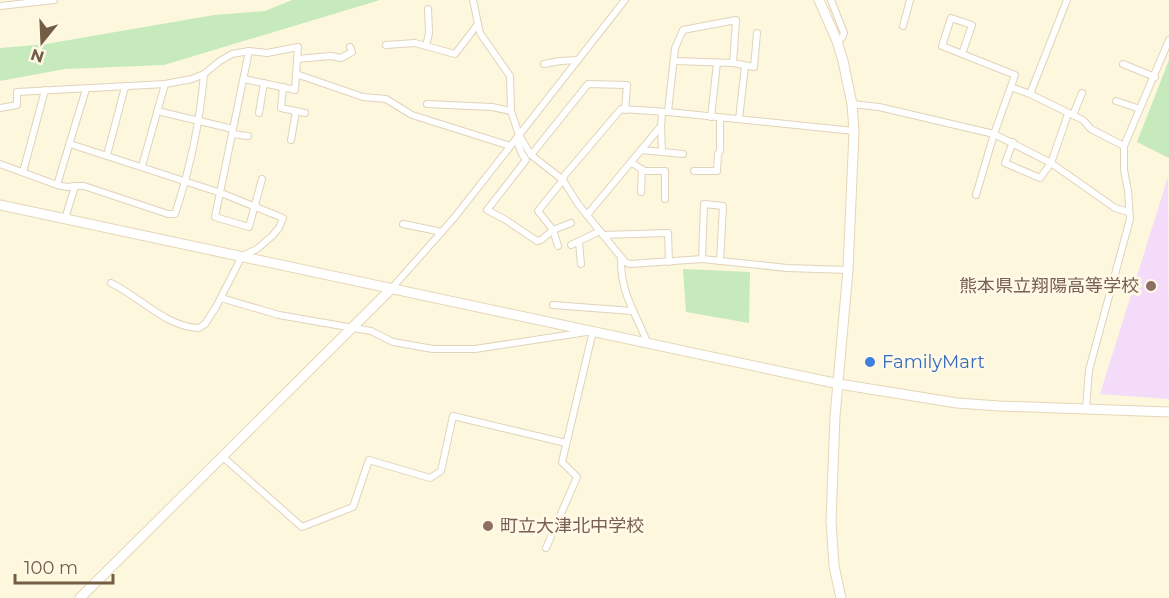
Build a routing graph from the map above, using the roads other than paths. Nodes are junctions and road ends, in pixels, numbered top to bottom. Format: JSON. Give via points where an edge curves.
{"nodes":[{"id":1,"x":54,"y":0,"type":"edge"},
{"id":2,"x":466,"y":0,"type":"edge"},
{"id":3,"x":473,"y":0,"type":"edge"},
{"id":4,"x":625,"y":0,"type":"edge"},
{"id":5,"x":819,"y":0,"type":"edge"},
{"id":6,"x":831,"y":0,"type":"edge"},
{"id":7,"x":910,"y":0,"type":"edge"},
{"id":8,"x":1067,"y":0,"type":"edge"},
{"id":9,"x":0,"y":6,"type":"edge"},
{"id":10,"x":428,"y":9,"type":"dead end"},
{"id":11,"x":476,"y":12,"type":"junction"},
{"id":12,"x":478,"y":24,"type":"junction"},
{"id":13,"x":903,"y":26,"type":"dead end"},
{"id":14,"x":757,"y":33,"type":"dead end"},
{"id":15,"x":1169,"y":40,"type":"edge"},
{"id":16,"x":837,"y":41,"type":"junction"},
{"id":17,"x":386,"y":45,"type":"dead end"},
{"id":18,"x":426,"y":46,"type":"junction"},
{"id":19,"x":249,"y":51,"type":"junction"},
{"id":20,"x":352,"y":52,"type":"dead end"},
{"id":21,"x":962,"y":54,"type":"junction"},
{"id":22,"x":297,"y":58,"type":"junction"},
{"id":23,"x":578,"y":60,"type":"junction"},
{"id":24,"x":674,"y":61,"type":"junction"},
{"id":25,"x":717,"y":63,"type":"junction"},
{"id":26,"x":733,"y":63,"type":"junction"},
{"id":27,"x":544,"y":64,"type":"dead end"},
{"id":28,"x":1123,"y":64,"type":"dead end"},
{"id":29,"x":745,"y":66,"type":"junction"},
{"id":30,"x":204,"y":74,"type":"junction"},
{"id":31,"x":296,"y":74,"type":"junction"},
{"id":32,"x":1155,"y":77,"type":"junction"},
{"id":33,"x":244,"y":79,"type":"junction"},
{"id":34,"x":264,"y":83,"type":"junction"},
{"id":35,"x":165,"y":84,"type":"junction"},
{"id":36,"x":125,"y":87,"type":"junction"},
{"id":37,"x":283,"y":87,"type":"junction"},
{"id":38,"x":1011,"y":87,"type":"junction"},
{"id":39,"x":86,"y":89,"type":"junction"},
{"id":40,"x":45,"y":90,"type":"junction"},
{"id":41,"x":1082,"y":93,"type":"dead end"},
{"id":42,"x":1030,"y":94,"type":"junction"},
{"id":43,"x":1116,"y":100,"type":"dead end"},
{"id":44,"x":427,"y":104,"type":"dead end"},
{"id":45,"x":852,"y":104,"type":"junction"},
{"id":46,"x":0,"y":109,"type":"edge"},
{"id":47,"x":1140,"y":109,"type":"junction"},
{"id":48,"x":625,"y":110,"type":"junction"},
{"id":49,"x":157,"y":111,"type":"junction"},
{"id":50,"x":296,"y":111,"type":"junction"},
{"id":51,"x":511,"y":111,"type":"junction"},
{"id":52,"x":665,"y":112,"type":"junction"},
{"id":53,"x":259,"y":113,"type":"dead end"},
{"id":54,"x":305,"y":113,"type":"dead end"},
{"id":55,"x":1070,"y":114,"type":"junction"},
{"id":56,"x":711,"y":117,"type":"junction"},
{"id":57,"x":720,"y":117,"type":"junction"},
{"id":58,"x":740,"y":119,"type":"junction"},
{"id":59,"x":197,"y":120,"type":"junction"},
{"id":60,"x":661,"y":126,"type":"junction"},
{"id":61,"x":232,"y":131,"type":"junction"},
{"id":62,"x":854,"y":131,"type":"junction"},
{"id":63,"x":994,"y":134,"type":"junction"},
{"id":64,"x":248,"y":136,"type":"dead end"},
{"id":65,"x":517,"y":137,"type":"junction"},
{"id":66,"x":291,"y":140,"type":"dead end"},
{"id":67,"x":1013,"y":142,"type":"junction"},
{"id":68,"x":70,"y":144,"type":"junction"},
{"id":69,"x":510,"y":146,"type":"junction"},
{"id":70,"x":1124,"y":146,"type":"junction"},
{"id":71,"x":641,"y":150,"type":"junction"},
{"id":72,"x":662,"y":152,"type":"junction"},
{"id":73,"x":683,"y":154,"type":"dead end"},
{"id":74,"x":106,"y":155,"type":"junction"},
{"id":75,"x":531,"y":155,"type":"junction"},
{"id":76,"x":631,"y":162,"type":"junction"},
{"id":77,"x":1051,"y":163,"type":"junction"},
{"id":78,"x":0,"y":164,"type":"edge"},
{"id":79,"x":142,"y":166,"type":"junction"},
{"id":80,"x":642,"y":169,"type":"junction"},
{"id":81,"x":694,"y":171,"type":"dead end"},
{"id":82,"x":23,"y":172,"type":"junction"},
{"id":83,"x":262,"y":179,"type":"dead end"},
{"id":84,"x":563,"y":180,"type":"junction"},
{"id":85,"x":186,"y":181,"type":"junction"},
{"id":86,"x":57,"y":185,"type":"junction"},
{"id":87,"x":75,"y":186,"type":"junction"},
{"id":88,"x":221,"y":192,"type":"junction"},
{"id":89,"x":641,"y":192,"type":"dead end"},
{"id":90,"x":976,"y":195,"type":"dead end"},
{"id":91,"x":665,"y":198,"type":"dead end"},
{"id":92,"x":0,"y":205,"type":"edge"},
{"id":93,"x":255,"y":206,"type":"junction"},
{"id":94,"x":1129,"y":213,"type":"junction"},
{"id":95,"x":587,"y":215,"type":"junction"},
{"id":96,"x":66,"y":219,"type":"junction"},
{"id":97,"x":571,"y":223,"type":"dead end"},
{"id":98,"x":403,"y":224,"type":"dead end"},
{"id":99,"x":553,"y":230,"type":"junction"},
{"id":100,"x":442,"y":232,"type":"junction"},
{"id":101,"x":601,"y":233,"type":"junction"},
{"id":102,"x":579,"y":242,"type":"junction"},
{"id":103,"x":571,"y":245,"type":"dead end"},
{"id":104,"x":558,"y":246,"type":"dead end"},
{"id":105,"x":242,"y":256,"type":"junction"},
{"id":106,"x":702,"y":259,"type":"junction"},
{"id":107,"x":621,"y":260,"type":"junction"},
{"id":108,"x":720,"y":261,"type":"junction"},
{"id":109,"x":669,"y":262,"type":"junction"},
{"id":110,"x":581,"y":264,"type":"dead end"},
{"id":111,"x":848,"y":270,"type":"junction"},
{"id":112,"x":111,"y":283,"type":"dead end"},
{"id":113,"x":391,"y":289,"type":"junction"},
{"id":114,"x":221,"y":298,"type":"junction"},
{"id":115,"x":553,"y":305,"type":"dead end"},
{"id":116,"x":632,"y":311,"type":"junction"},
{"id":117,"x":352,"y":328,"type":"junction"},
{"id":118,"x":593,"y":330,"type":"junction"},
{"id":119,"x":647,"y":342,"type":"junction"},
{"id":120,"x":838,"y":384,"type":"junction"},
{"id":121,"x":1086,"y":409,"type":"junction"},
{"id":122,"x":1169,"y":411,"type":"edge"},
{"id":123,"x":566,"y":443,"type":"junction"},
{"id":124,"x":223,"y":457,"type":"junction"},
{"id":125,"x":546,"y":548,"type":"dead end"},
{"id":126,"x":80,"y":598,"type":"edge"},
{"id":127,"x":842,"y":598,"type":"edge"}],
"edges":[{"from":1,"to":9,"type":"street"},
{"from":2,"to":11,"type":"street"},
{"from":3,"to":11,"type":"street"},
{"from":4,"to":23,"type":"street"},
{"from":5,"to":16,"type":"street"},
{"from":6,"to":16,"type":"street","via":[[844,33]]},
{"from":7,"to":13,"type":"street"},
{"from":8,"to":42,"type":"street"},
{"from":10,"to":18,"type":"street"},
{"from":11,"to":12,"type":"street"},
{"from":12,"to":18,"type":"street","via":[[455,54]]},
{"from":12,"to":51,"type":"street","via":[[480,33],[510,76]]},
{"from":14,"to":29,"type":"street","via":[[754,67]]},
{"from":15,"to":32,"type":"street"},
{"from":16,"to":45,"type":"street"},
{"from":17,"to":18,"type":"street"},
{"from":19,"to":22,"type":"street","via":[[267,53],[298,46]]},
{"from":19,"to":30,"type":"street","via":[[226,58]]},
{"from":19,"to":33,"type":"street"},
{"from":20,"to":22,"type":"street","via":[[341,58]]},
{"from":21,"to":21,"type":"street","via":[[942,46],[951,18],[972,26]]},
{"from":21,"to":38,"type":"street","via":[[1016,75]]},
{"from":22,"to":31,"type":"street"},
{"from":23,"to":27,"type":"street"},
{"from":23,"to":65,"type":"street"},
{"from":24,"to":25,"type":"street"},
{"from":24,"to":26,"type":"street","via":[[683,30],[735,20]]},
{"from":24,"to":52,"type":"street"},
{"from":25,"to":26,"type":"street"},
{"from":25,"to":56,"type":"street"},
{"from":26,"to":29,"type":"street"},
{"from":28,"to":32,"type":"street"},
{"from":29,"to":58,"type":"street"},
{"from":30,"to":35,"type":"street"},
{"from":30,"to":59,"type":"street"},
{"from":31,"to":37,"type":"street","via":[[295,90]]},
{"from":31,"to":69,"type":"street","via":[[363,97],[386,99],[412,115]]},
{"from":32,"to":47,"type":"street"},
{"from":33,"to":34,"type":"street"},
{"from":33,"to":61,"type":"street"},
{"from":34,"to":37,"type":"street"},
{"from":34,"to":53,"type":"street"},
{"from":35,"to":36,"type":"street"},
{"from":35,"to":49,"type":"street"},
{"from":36,"to":39,"type":"street"},
{"from":36,"to":74,"type":"street"},
{"from":37,"to":50,"type":"street","via":[[281,108]]},
{"from":38,"to":42,"type":"street"},
{"from":38,"to":63,"type":"street"},
{"from":39,"to":40,"type":"street"},
{"from":39,"to":68,"type":"street"},
{"from":40,"to":46,"type":"street","via":[[17,92],[17,105]]},
{"from":40,"to":82,"type":"street"},
{"from":41,"to":55,"type":"street"},
{"from":42,"to":55,"type":"street"},
{"from":43,"to":47,"type":"street"},
{"from":44,"to":51,"type":"street"},
{"from":45,"to":62,"type":"street"},
{"from":45,"to":63,"type":"street"},
{"from":47,"to":70,"type":"street"},
{"from":48,"to":52,"type":"street"},
{"from":48,"to":75,"type":"street","via":[[627,85],[588,84]]},
{"from":48,"to":84,"type":"street","via":[[621,109]]},
{"from":49,"to":59,"type":"street"},
{"from":49,"to":79,"type":"street"},
{"from":50,"to":54,"type":"street"},
{"from":50,"to":66,"type":"street"},
{"from":51,"to":65,"type":"street"},
{"from":52,"to":56,"type":"street"},
{"from":52,"to":60,"type":"street"},
{"from":55,"to":70,"type":"street"},
{"from":55,"to":77,"type":"street"},
{"from":56,"to":57,"type":"street"},
{"from":57,"to":58,"type":"street"},
{"from":57,"to":81,"type":"street","via":[[717,171]]},
{"from":58,"to":62,"type":"street"},
{"from":59,"to":61,"type":"street"},
{"from":59,"to":85,"type":"street"},
{"from":60,"to":71,"type":"street"},
{"from":60,"to":72,"type":"street"},
{"from":61,"to":64,"type":"street"},
{"from":61,"to":88,"type":"street"},
{"from":62,"to":111,"type":"street"},
{"from":63,"to":67,"type":"street"},
{"from":63,"to":90,"type":"street"},
{"from":65,"to":69,"type":"street"},
{"from":65,"to":75,"type":"street"},
{"from":65,"to":99,"type":"street","via":[[526,160],[487,210],[537,241]]},
{"from":67,"to":77,"type":"street"},
{"from":67,"to":77,"type":"street","via":[[1005,163],[1040,178]]},
{"from":68,"to":74,"type":"street"},
{"from":68,"to":86,"type":"street"},
{"from":69,"to":100,"type":"street"},
{"from":70,"to":94,"type":"street"},
{"from":71,"to":72,"type":"street"},
{"from":71,"to":76,"type":"street"},
{"from":72,"to":73,"type":"street"},
{"from":74,"to":79,"type":"street"},
{"from":75,"to":84,"type":"street"},
{"from":76,"to":80,"type":"street"},
{"from":76,"to":95,"type":"street"},
{"from":77,"to":94,"type":"street","via":[[1115,208]]},
{"from":78,"to":82,"type":"street"},
{"from":79,"to":85,"type":"street"},
{"from":80,"to":89,"type":"street"},
{"from":80,"to":91,"type":"street","via":[[665,171]]},
{"from":82,"to":86,"type":"street"},
{"from":83,"to":93,"type":"street"},
{"from":84,"to":95,"type":"street"},
{"from":84,"to":99,"type":"street","via":[[538,211]]},
{"from":85,"to":87,"type":"street","via":[[175,214]]},
{"from":85,"to":88,"type":"street"},
{"from":86,"to":87,"type":"street"},
{"from":87,"to":96,"type":"street"},
{"from":88,"to":93,"type":"street"},
{"from":88,"to":93,"type":"street","via":[[215,217],[249,227]]},
{"from":92,"to":96,"type":"street"},
{"from":93,"to":105,"type":"street","via":[[283,218],[272,236]]},
{"from":94,"to":121,"type":"street","via":[[1089,370]]},
{"from":95,"to":101,"type":"street"},
{"from":96,"to":105,"type":"street"},
{"from":97,"to":99,"type":"street"},
{"from":98,"to":100,"type":"street"},
{"from":99,"to":104,"type":"street"},
{"from":100,"to":113,"type":"street"},
{"from":101,"to":102,"type":"street"},
{"from":101,"to":107,"type":"street"},
{"from":101,"to":109,"type":"street","via":[[668,233]]},
{"from":102,"to":103,"type":"street"},
{"from":102,"to":110,"type":"street"},
{"from":105,"to":113,"type":"street"},
{"from":105,"to":114,"type":"street"},
{"from":106,"to":108,"type":"street"},
{"from":106,"to":108,"type":"street","via":[[704,204],[723,206]]},
{"from":106,"to":109,"type":"street"},
{"from":107,"to":109,"type":"street","via":[[630,264]]},
{"from":107,"to":116,"type":"street","via":[[621,278]]},
{"from":108,"to":111,"type":"street"},
{"from":111,"to":120,"type":"street"},
{"from":112,"to":114,"type":"street","via":[[167,319],[195,328],[205,324]]},
{"from":113,"to":117,"type":"street"},
{"from":113,"to":118,"type":"street"},
{"from":114,"to":117,"type":"street","via":[[279,315]]},
{"from":115,"to":116,"type":"street"},
{"from":116,"to":119,"type":"street"},
{"from":117,"to":118,"type":"street","via":[[433,350],[475,349]]},
{"from":117,"to":124,"type":"street"},
{"from":118,"to":119,"type":"street"},
{"from":118,"to":123,"type":"street"},
{"from":119,"to":120,"type":"street"},
{"from":120,"to":121,"type":"street","via":[[957,403]]},
{"from":120,"to":127,"type":"street","via":[[831,541]]},
{"from":121,"to":122,"type":"street"},
{"from":123,"to":124,"type":"street","via":[[453,416],[441,471],[430,478],[369,460],[353,507],[302,527]]},
{"from":123,"to":125,"type":"street","via":[[562,462],[577,477]]},
{"from":124,"to":126,"type":"street"}]}
